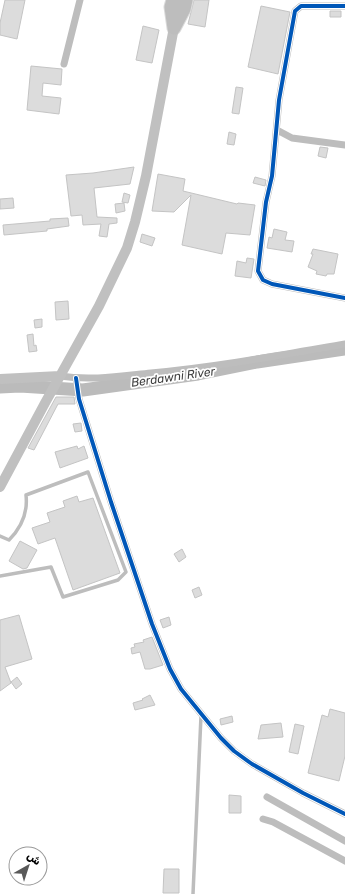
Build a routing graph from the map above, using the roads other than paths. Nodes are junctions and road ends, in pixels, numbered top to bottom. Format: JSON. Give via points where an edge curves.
{"nodes":[{"id":1,"x":80,"y":0,"type":"edge"},
{"id":2,"x":179,"y":1,"type":"edge"},
{"id":3,"x":345,"y":6,"type":"edge"},
{"id":4,"x":174,"y":28,"type":"joint"},
{"id":5,"x":64,"y":64,"type":"dead end"},
{"id":6,"x":277,"y":130,"type":"junction"},
{"id":7,"x":345,"y":145,"type":"edge"},
{"id":8,"x":345,"y":298,"type":"edge"},
{"id":9,"x":345,"y":344,"type":"edge"},
{"id":10,"x":76,"y":378,"type":"junction"},
{"id":11,"x":58,"y":379,"type":"junction"},
{"id":12,"x":0,"y":380,"type":"edge"},
{"id":13,"x":0,"y":487,"type":"edge"},
{"id":14,"x":0,"y":536,"type":"edge"},
{"id":15,"x":0,"y":576,"type":"edge"},
{"id":16,"x":202,"y":714,"type":"junction"},
{"id":17,"x":267,"y":797,"type":"dead end"},
{"id":18,"x":345,"y":814,"type":"edge"},
{"id":19,"x":263,"y":819,"type":"dead end"},
{"id":20,"x":345,"y":841,"type":"edge"},
{"id":21,"x":345,"y":861,"type":"edge"},
{"id":22,"x":193,"y":894,"type":"edge"}],
"edges":[{"from":1,"to":5,"type":"street"},
{"from":2,"to":4,"type":"highway","via":[[171,7]]},
{"from":3,"to":6,"type":"street","via":[[301,6],[296,9],[281,85]]},
{"from":4,"to":11,"type":"main road","via":[[146,176],[129,241],[115,275]]},
{"from":6,"to":7,"type":"street","via":[[292,138]]},
{"from":6,"to":8,"type":"street","via":[[272,176],[266,202],[259,275],[272,284]]},
{"from":9,"to":10,"type":"street","via":[[185,370],[107,378]]},
{"from":10,"to":11,"type":"street"},
{"from":10,"to":16,"type":"street","via":[[79,399],[152,624],[181,689]]},
{"from":11,"to":12,"type":"main road"},
{"from":11,"to":13,"type":"main road"},
{"from":14,"to":15,"type":"lane","via":[[9,540],[17,532],[28,507],[26,496],[88,472],[126,572],[118,580],[62,597],[51,567]]},
{"from":16,"to":18,"type":"street","via":[[221,738],[240,755]]},
{"from":16,"to":22,"type":"lane"},
{"from":17,"to":20,"type":"street"},
{"from":19,"to":21,"type":"street"}]}
